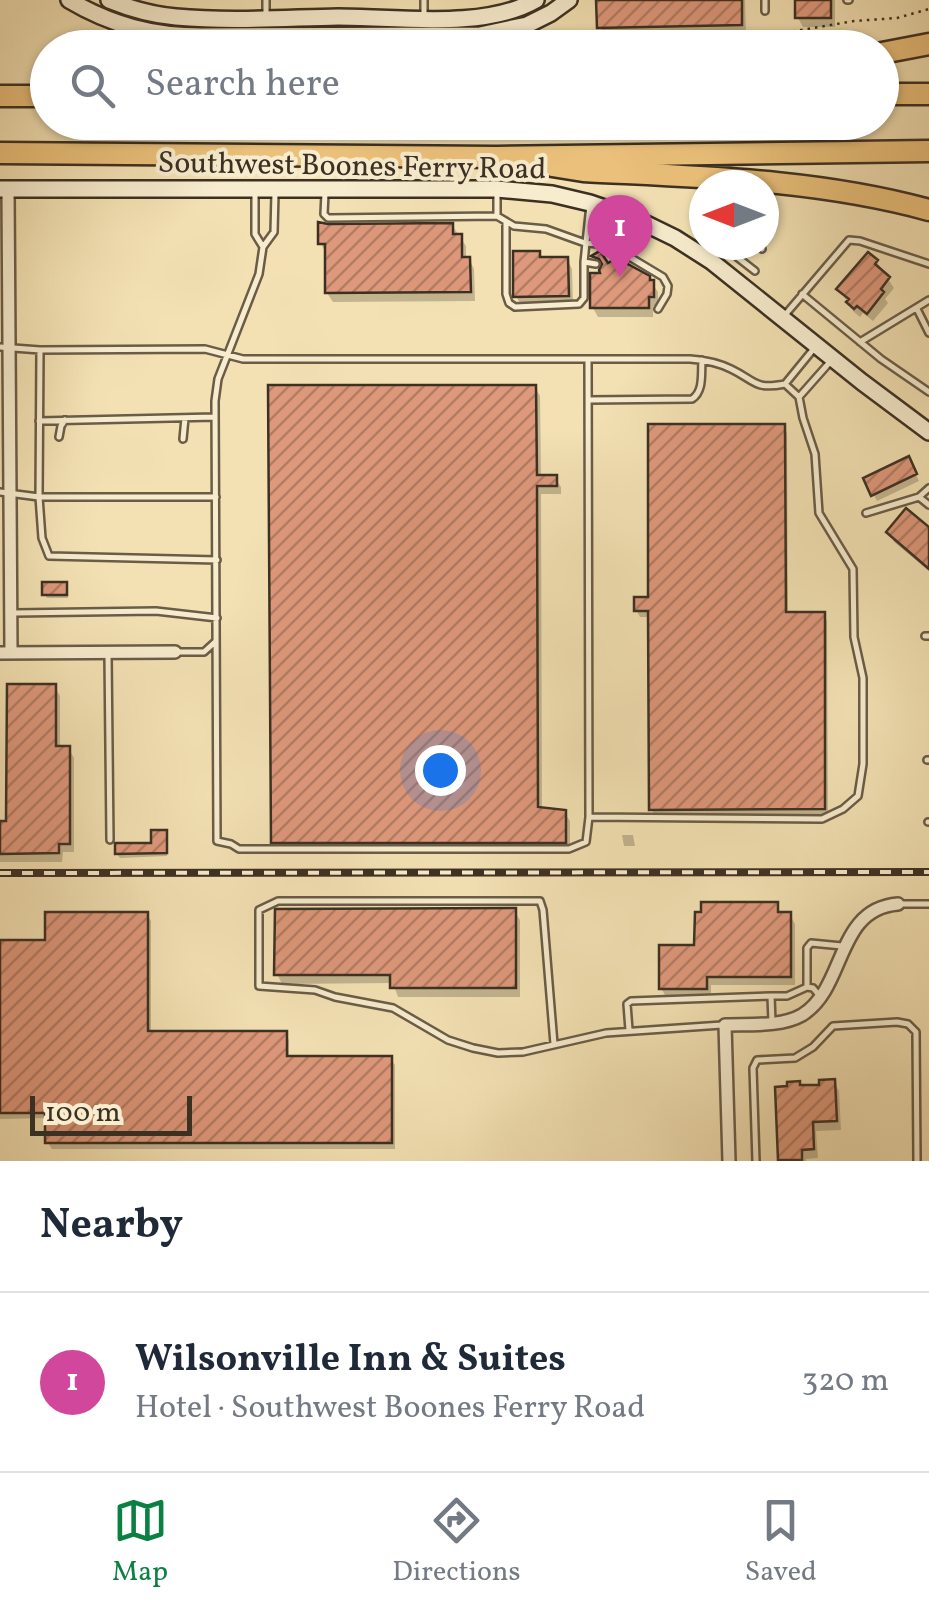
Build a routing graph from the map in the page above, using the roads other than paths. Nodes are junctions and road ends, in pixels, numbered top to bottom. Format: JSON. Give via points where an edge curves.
{"nodes":[{"id":1,"x":69,"y":0,"type":"edge"},
{"id":2,"x":109,"y":0,"type":"edge"},
{"id":3,"x":266,"y":0,"type":"edge"},
{"id":4,"x":424,"y":0,"type":"edge"},
{"id":5,"x":536,"y":0,"type":"edge"},
{"id":6,"x":569,"y":0,"type":"edge"},
{"id":7,"x":765,"y":0,"type":"edge"},
{"id":8,"x":153,"y":7,"type":"edge"},
{"id":9,"x":765,"y":11,"type":"dead end"},
{"id":10,"x":266,"y":18,"type":"junction"},
{"id":11,"x":424,"y":18,"type":"junction"},
{"id":12,"x":142,"y":30,"type":"edge"},
{"id":13,"x":424,"y":30,"type":"edge"},
{"id":14,"x":510,"y":30,"type":"edge"},
{"id":15,"x":929,"y":44,"type":"edge"},
{"id":16,"x":899,"y":50,"type":"edge"},
{"id":17,"x":899,"y":94,"type":"edge"},
{"id":18,"x":929,"y":94,"type":"edge"},
{"id":19,"x":0,"y":96,"type":"edge"},
{"id":20,"x":30,"y":96,"type":"edge"},
{"id":21,"x":929,"y":151,"type":"edge"},
{"id":22,"x":0,"y":153,"type":"edge"},
{"id":23,"x":496,"y":157,"type":"junction"},
{"id":24,"x":497,"y":189,"type":"junction"},
{"id":25,"x":4,"y":190,"type":"edge"},
{"id":26,"x":255,"y":190,"type":"junction"},
{"id":27,"x":274,"y":190,"type":"junction"},
{"id":28,"x":324,"y":190,"type":"junction"},
{"id":29,"x":590,"y":202,"type":"junction"},
{"id":30,"x":929,"y":210,"type":"edge"},
{"id":31,"x":496,"y":216,"type":"junction"},
{"id":32,"x":506,"y":222,"type":"junction"},
{"id":33,"x":586,"y":243,"type":"junction"},
{"id":34,"x":263,"y":246,"type":"junction"},
{"id":35,"x":741,"y":260,"type":"edge"},
{"id":36,"x":584,"y":262,"type":"junction"},
{"id":37,"x":596,"y":264,"type":"dead end"},
{"id":38,"x":929,"y":264,"type":"edge"},
{"id":39,"x":755,"y":271,"type":"dead end"},
{"id":40,"x":802,"y":294,"type":"junction"},
{"id":41,"x":929,"y":300,"type":"edge"},
{"id":42,"x":916,"y":308,"type":"junction"},
{"id":43,"x":658,"y":309,"type":"dead end"},
{"id":44,"x":782,"y":318,"type":"junction"},
{"id":45,"x":929,"y":334,"type":"edge"},
{"id":46,"x":860,"y":342,"type":"junction"},
{"id":47,"x":4,"y":346,"type":"edge"},
{"id":48,"x":816,"y":346,"type":"junction"},
{"id":49,"x":40,"y":350,"type":"junction"},
{"id":50,"x":228,"y":354,"type":"junction"},
{"id":51,"x":588,"y":359,"type":"junction"},
{"id":52,"x":832,"y":359,"type":"junction"},
{"id":53,"x":702,"y":360,"type":"junction"},
{"id":54,"x":785,"y":384,"type":"junction"},
{"id":55,"x":929,"y":392,"type":"edge"},
{"id":56,"x":800,"y":397,"type":"junction"},
{"id":57,"x":588,"y":400,"type":"junction"},
{"id":58,"x":185,"y":418,"type":"junction"},
{"id":59,"x":215,"y":418,"type":"junction"},
{"id":60,"x":64,"y":420,"type":"junction"},
{"id":61,"x":38,"y":421,"type":"junction"},
{"id":62,"x":929,"y":432,"type":"edge"},
{"id":63,"x":59,"y":437,"type":"dead end"},
{"id":64,"x":183,"y":439,"type":"dead end"},
{"id":65,"x":929,"y":488,"type":"edge"},
{"id":66,"x":5,"y":493,"type":"edge"},
{"id":67,"x":39,"y":496,"type":"junction"},
{"id":68,"x":216,"y":497,"type":"junction"},
{"id":69,"x":919,"y":497,"type":"junction"},
{"id":70,"x":929,"y":506,"type":"edge"},
{"id":71,"x":866,"y":513,"type":"dead end"},
{"id":72,"x":216,"y":560,"type":"junction"},
{"id":73,"x":11,"y":614,"type":"junction"},
{"id":74,"x":217,"y":618,"type":"junction"},
{"id":75,"x":216,"y":642,"type":"junction"},
{"id":76,"x":6,"y":652,"type":"edge"},
{"id":77,"x":108,"y":652,"type":"junction"},
{"id":78,"x":175,"y":652,"type":"joint"},
{"id":79,"x":589,"y":817,"type":"junction"},
{"id":80,"x":110,"y":840,"type":"dead end"},
{"id":81,"x":898,"y":904,"type":"joint"},
{"id":82,"x":929,"y":904,"type":"edge"},
{"id":83,"x":844,"y":946,"type":"junction"},
{"id":84,"x":806,"y":988,"type":"junction"},
{"id":85,"x":771,"y":996,"type":"junction"},
{"id":86,"x":820,"y":997,"type":"junction"},
{"id":87,"x":772,"y":1022,"type":"junction"},
{"id":88,"x":725,"y":1025,"type":"junction"},
{"id":89,"x":629,"y":1030,"type":"junction"},
{"id":90,"x":554,"y":1044,"type":"junction"},
{"id":91,"x":729,"y":1161,"type":"edge"},
{"id":92,"x":756,"y":1161,"type":"edge"},
{"id":93,"x":917,"y":1161,"type":"edge"}],
"edges":[{"from":1,"to":12,"type":"street"},
{"from":2,"to":8,"type":"street"},
{"from":3,"to":10,"type":"lane"},
{"from":4,"to":11,"type":"lane"},
{"from":5,"to":11,"type":"street","via":[[492,16]]},
{"from":6,"to":14,"type":"street"},
{"from":7,"to":9,"type":"lane"},
{"from":8,"to":10,"type":"street","via":[[177,18]]},
{"from":10,"to":11,"type":"street"},
{"from":11,"to":13,"type":"lane"},
{"from":15,"to":16,"type":"highway"},
{"from":17,"to":18,"type":"highway"},
{"from":19,"to":20,"type":"highway"},
{"from":21,"to":23,"type":"highway"},
{"from":22,"to":23,"type":"highway"},
{"from":23,"to":30,"type":"highway","via":[[583,170],[820,186]]},
{"from":24,"to":28,"type":"street","name":"Southwest Boones Ferry Road"},
{"from":24,"to":29,"type":"street","name":"Southwest Boones Ferry Road"},
{"from":24,"to":31,"type":"lane"},
{"from":25,"to":26,"type":"street","name":"Southwest Boones Ferry Road"},
{"from":25,"to":47,"type":"street"},
{"from":26,"to":27,"type":"street","name":"Southwest Boones Ferry Road"},
{"from":26,"to":34,"type":"lane","via":[[256,234]]},
{"from":27,"to":28,"type":"street","name":"Southwest Boones Ferry Road"},
{"from":27,"to":34,"type":"lane","via":[[274,232]]},
{"from":28,"to":31,"type":"lane","via":[[328,218]]},
{"from":29,"to":33,"type":"lane"},
{"from":29,"to":44,"type":"street","name":"Southwest Boones Ferry Road","via":[[689,246]]},
{"from":31,"to":32,"type":"lane"},
{"from":32,"to":33,"type":"lane"},
{"from":32,"to":36,"type":"lane","via":[[506,294],[515,307],[579,304]]},
{"from":33,"to":36,"type":"lane"},
{"from":33,"to":43,"type":"lane","via":[[663,276],[667,294]]},
{"from":34,"to":50,"type":"lane"},
{"from":35,"to":39,"type":"lane"},
{"from":36,"to":37,"type":"lane"},
{"from":38,"to":40,"type":"lane","via":[[850,240]]},
{"from":40,"to":44,"type":"lane"},
{"from":40,"to":46,"type":"lane"},
{"from":41,"to":42,"type":"lane"},
{"from":42,"to":45,"type":"lane"},
{"from":42,"to":46,"type":"lane"},
{"from":44,"to":48,"type":"street","name":"Southwest Boones Ferry Road"},
{"from":46,"to":55,"type":"lane"},
{"from":47,"to":49,"type":"lane"},
{"from":47,"to":66,"type":"street"},
{"from":48,"to":52,"type":"street","name":"Southwest Boones Ferry Road"},
{"from":48,"to":54,"type":"lane"},
{"from":49,"to":50,"type":"lane"},
{"from":49,"to":61,"type":"lane"},
{"from":50,"to":51,"type":"lane"},
{"from":50,"to":59,"type":"lane"},
{"from":51,"to":53,"type":"lane"},
{"from":51,"to":57,"type":"lane"},
{"from":52,"to":56,"type":"lane"},
{"from":52,"to":62,"type":"street","name":"Southwest Boones Ferry Road"},
{"from":53,"to":54,"type":"lane","via":[[751,383]]},
{"from":53,"to":57,"type":"lane","via":[[698,396],[692,399]]},
{"from":54,"to":56,"type":"lane"},
{"from":56,"to":79,"type":"lane","via":[[815,454],[819,513],[854,568],[854,636],[863,678],[858,796],[822,819]]},
{"from":57,"to":79,"type":"lane"},
{"from":58,"to":59,"type":"lane"},
{"from":58,"to":60,"type":"lane"},
{"from":58,"to":64,"type":"lane"},
{"from":59,"to":68,"type":"lane"},
{"from":60,"to":61,"type":"lane"},
{"from":60,"to":63,"type":"lane"},
{"from":61,"to":67,"type":"lane"},
{"from":65,"to":69,"type":"lane"},
{"from":66,"to":67,"type":"lane"},
{"from":66,"to":73,"type":"street"},
{"from":67,"to":68,"type":"lane"},
{"from":67,"to":72,"type":"lane","via":[[49,556]]},
{"from":68,"to":72,"type":"lane"},
{"from":69,"to":70,"type":"lane"},
{"from":69,"to":71,"type":"lane"},
{"from":72,"to":74,"type":"lane"},
{"from":73,"to":74,"type":"lane","via":[[156,611]]},
{"from":73,"to":76,"type":"street"},
{"from":74,"to":75,"type":"lane"},
{"from":75,"to":78,"type":"lane","via":[[204,652]]},
{"from":75,"to":79,"type":"lane","via":[[218,841],[238,849],[569,849],[586,842]]},
{"from":76,"to":77,"type":"street"},
{"from":77,"to":78,"type":"street"},
{"from":77,"to":80,"type":"lane"},
{"from":81,"to":82,"type":"lane"},
{"from":81,"to":83,"type":"street","via":[[875,909]]},
{"from":83,"to":84,"type":"lane","via":[[806,948]]},
{"from":83,"to":86,"type":"street"},
{"from":84,"to":85,"type":"lane"},
{"from":84,"to":86,"type":"lane"},
{"from":85,"to":87,"type":"lane"},
{"from":85,"to":89,"type":"lane","via":[[631,1000]]},
{"from":86,"to":87,"type":"street","via":[[802,1015]]},
{"from":87,"to":88,"type":"street"},
{"from":88,"to":89,"type":"lane"},
{"from":88,"to":91,"type":"street"},
{"from":89,"to":90,"type":"lane"},
{"from":90,"to":90,"type":"lane","via":[[486,1051],[448,1040],[394,1008],[315,990],[258,986],[258,910],[278,902],[540,901]]},
{"from":92,"to":93,"type":"lane","via":[[757,1060],[795,1058],[832,1026],[898,1022],[916,1032]]}]}
